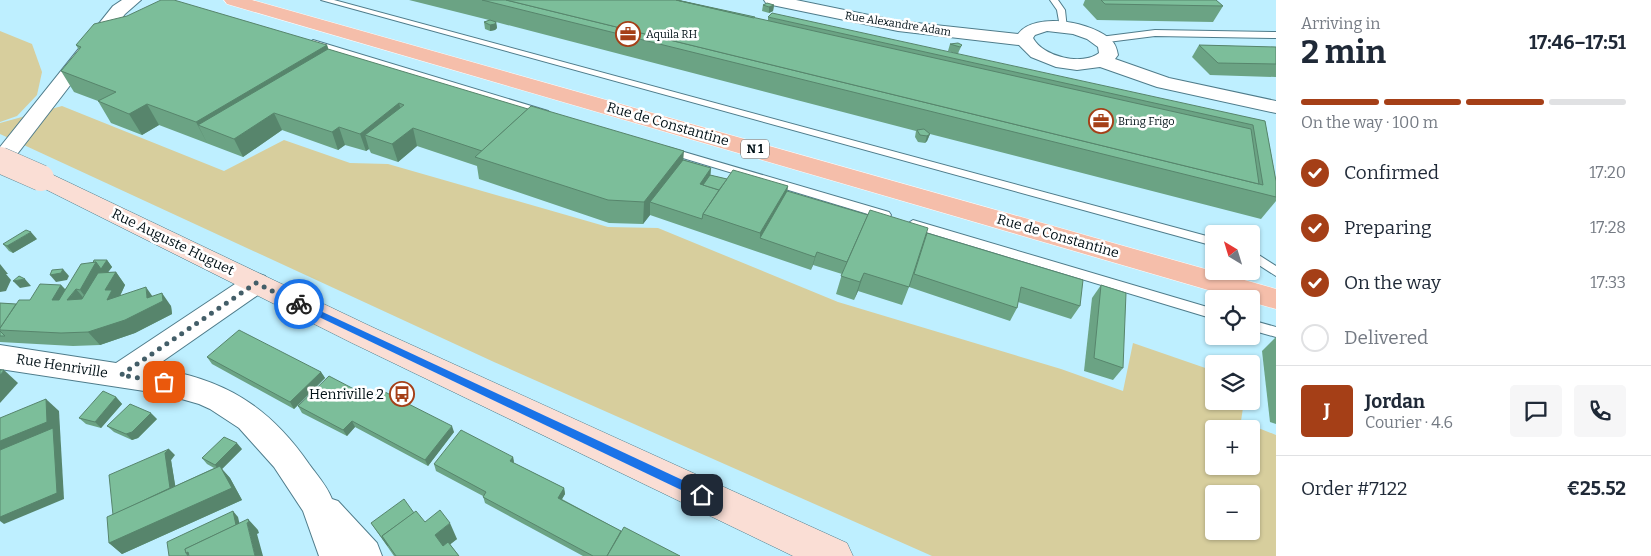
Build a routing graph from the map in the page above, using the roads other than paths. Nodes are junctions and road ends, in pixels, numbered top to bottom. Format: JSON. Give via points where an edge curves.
{"nodes":[{"id":1,"x":133,"y":0,"type":"edge"},
{"id":2,"x":233,"y":0,"type":"edge"},
{"id":3,"x":325,"y":0,"type":"edge"},
{"id":4,"x":772,"y":0,"type":"edge"},
{"id":5,"x":1054,"y":0,"type":"edge"},
{"id":6,"x":1064,"y":27,"type":"junction"},
{"id":7,"x":1276,"y":35,"type":"edge"},
{"id":8,"x":299,"y":38,"type":"edge"},
{"id":9,"x":1025,"y":40,"type":"junction"},
{"id":10,"x":1100,"y":40,"type":"junction"},
{"id":11,"x":1102,"y":61,"type":"junction"},
{"id":12,"x":1276,"y":108,"type":"edge"},
{"id":13,"x":556,"y":116,"type":"edge"},
{"id":14,"x":661,"y":148,"type":"edge"},
{"id":15,"x":0,"y":160,"type":"edge"},
{"id":16,"x":1205,"y":240,"type":"edge"},
{"id":17,"x":1260,"y":256,"type":"edge"},
{"id":18,"x":1260,"y":260,"type":"edge"},
{"id":19,"x":1276,"y":260,"type":"edge"},
{"id":20,"x":1276,"y":272,"type":"edge"},
{"id":21,"x":256,"y":283,"type":"junction"},
{"id":22,"x":1276,"y":299,"type":"edge"},
{"id":23,"x":1205,"y":311,"type":"edge"},
{"id":24,"x":1260,"y":328,"type":"edge"},
{"id":25,"x":1276,"y":332,"type":"edge"},
{"id":26,"x":0,"y":357,"type":"edge"},
{"id":27,"x":121,"y":375,"type":"junction"},
{"id":28,"x":317,"y":503,"type":"junction"},
{"id":29,"x":337,"y":556,"type":"edge"},
{"id":30,"x":364,"y":556,"type":"edge"},
{"id":31,"x":834,"y":556,"type":"edge"}],
"edges":[{"from":1,"to":15,"type":"street","via":[[119,10]]},
{"from":2,"to":22,"type":"main road","name":"Rue de Constantine","number":"N 1"},
{"from":3,"to":16,"type":"lane"},
{"from":4,"to":9,"type":"street","name":"Rue Alexandre Adam","via":[[898,26]]},
{"from":5,"to":6,"type":"lane","via":[[1061,10]]},
{"from":6,"to":9,"type":"street","via":[[1036,28],[1026,33]]},
{"from":6,"to":10,"type":"street"},
{"from":7,"to":10,"type":"lane","via":[[1154,33]]},
{"from":8,"to":13,"type":"lane"},
{"from":9,"to":11,"type":"street","via":[[1035,52],[1056,61],[1082,65]]},
{"from":10,"to":11,"type":"street","via":[[1110,53]]},
{"from":11,"to":12,"type":"street","via":[[1174,85]]},
{"from":14,"to":23,"type":"lane"},
{"from":15,"to":21,"type":"main road","name":"Rue Auguste Huguet","bridge":true},
{"from":17,"to":19,"type":"lane"},
{"from":18,"to":20,"type":"lane"},
{"from":21,"to":27,"type":"street"},
{"from":21,"to":31,"type":"main road","name":"Rue Auguste Huguet"},
{"from":24,"to":25,"type":"lane"},
{"from":26,"to":27,"type":"street","name":"Rue Henriville"},
{"from":27,"to":28,"type":"street","name":"Rue Henriville","via":[[206,393],[234,408],[277,446]]},
{"from":28,"to":29,"type":"street","name":"Rue Henriville"},
{"from":28,"to":30,"type":"street"}]}
